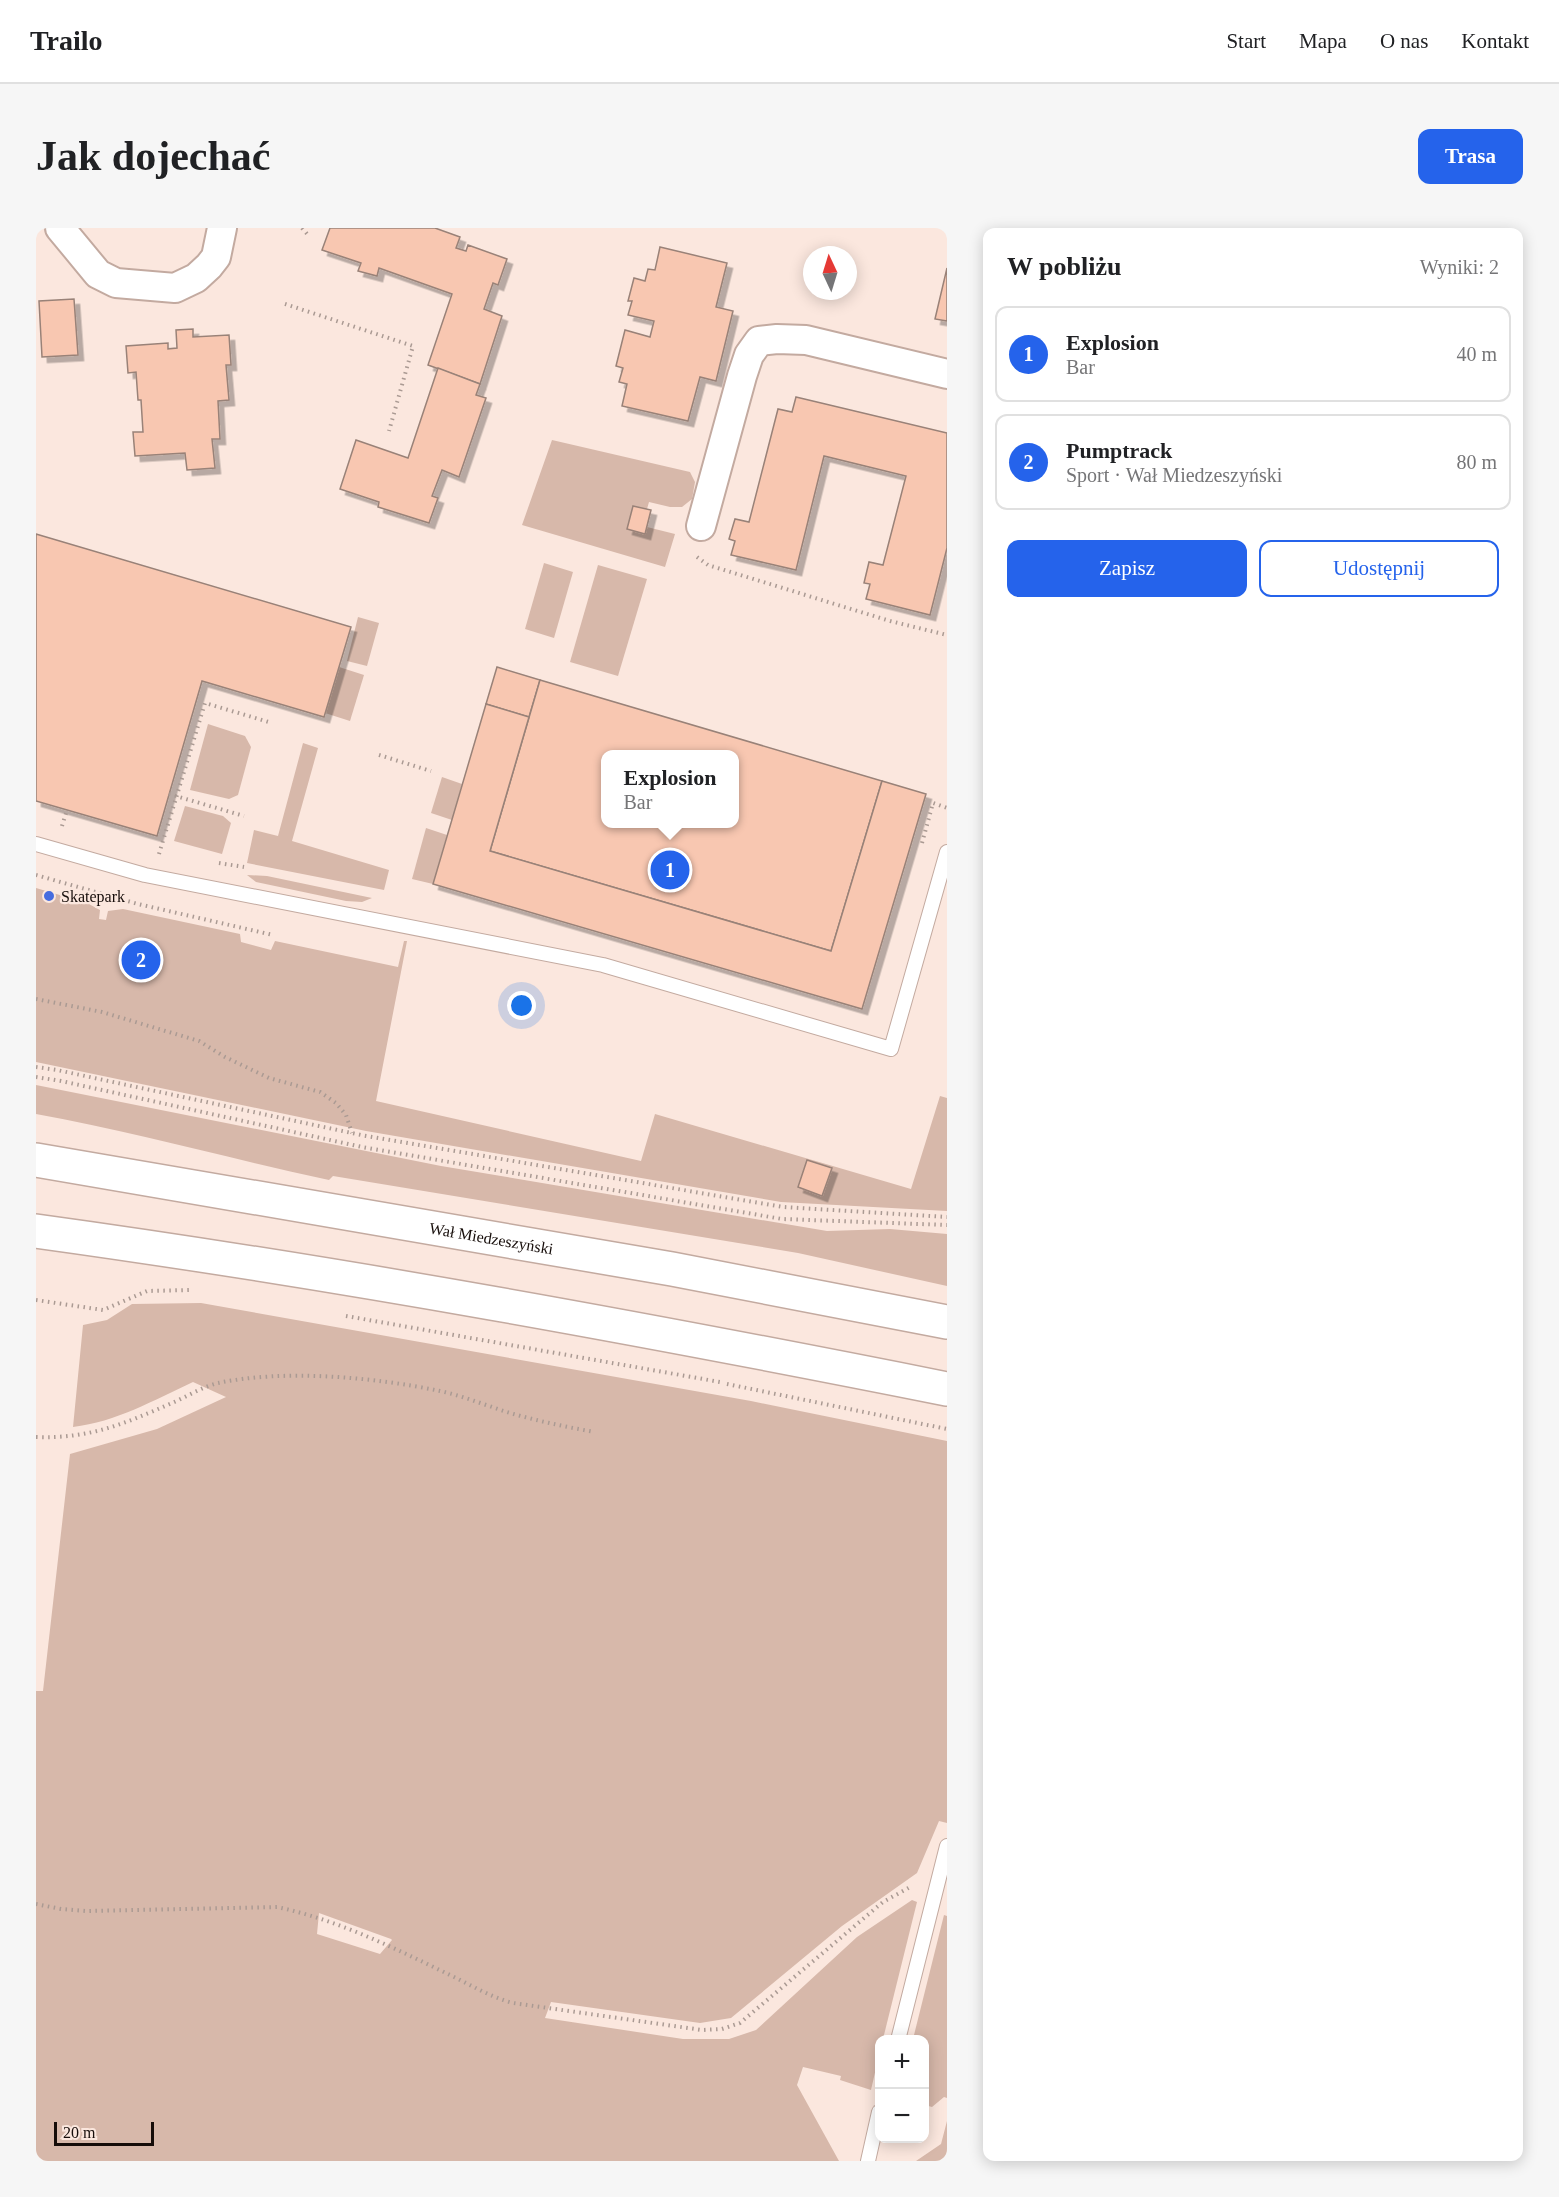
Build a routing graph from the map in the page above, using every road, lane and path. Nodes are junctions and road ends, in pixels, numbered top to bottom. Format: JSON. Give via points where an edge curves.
{"nodes":[{"id":1,"x":60,"y":228,"type":"edge"},
{"id":2,"x":222,"y":228,"type":"edge"},
{"id":3,"x":303,"y":228,"type":"edge"},
{"id":4,"x":308,"y":236,"type":"dead end"},
{"id":5,"x":285,"y":304,"type":"dead end"},
{"id":6,"x":947,"y":374,"type":"edge"},
{"id":7,"x":389,"y":431,"type":"dead end"},
{"id":8,"x":701,"y":526,"type":"joint"},
{"id":9,"x":947,"y":635,"type":"edge"},
{"id":10,"x":272,"y":723,"type":"dead end"},
{"id":11,"x":378,"y":755,"type":"dead end"},
{"id":12,"x":431,"y":771,"type":"dead end"},
{"id":13,"x":169,"y":794,"type":"dead end"},
{"id":14,"x":177,"y":796,"type":"junction"},
{"id":15,"x":947,"y":808,"type":"edge"},
{"id":16,"x":67,"y":810,"type":"dead end"},
{"id":17,"x":244,"y":816,"type":"dead end"},
{"id":18,"x":61,"y":831,"type":"dead end"},
{"id":19,"x":36,"y":844,"type":"edge"},
{"id":20,"x":920,"y":849,"type":"dead end"},
{"id":21,"x":947,"y":852,"type":"edge"},
{"id":22,"x":157,"y":860,"type":"dead end"},
{"id":23,"x":220,"y":862,"type":"dead end"},
{"id":24,"x":246,"y":867,"type":"dead end"},
{"id":25,"x":36,"y":875,"type":"edge"},
{"id":26,"x":273,"y":935,"type":"dead end"},
{"id":27,"x":36,"y":999,"type":"edge"},
{"id":28,"x":36,"y":1067,"type":"edge"},
{"id":29,"x":36,"y":1077,"type":"edge"},
{"id":30,"x":352,"y":1134,"type":"junction"},
{"id":31,"x":36,"y":1160,"type":"edge"},
{"id":32,"x":947,"y":1217,"type":"edge"},
{"id":33,"x":947,"y":1225,"type":"edge"},
{"id":34,"x":36,"y":1231,"type":"edge"},
{"id":35,"x":192,"y":1290,"type":"dead end"},
{"id":36,"x":36,"y":1300,"type":"edge"},
{"id":37,"x":344,"y":1315,"type":"dead end"},
{"id":38,"x":947,"y":1322,"type":"edge"},
{"id":39,"x":947,"y":1389,"type":"edge"},
{"id":40,"x":947,"y":1429,"type":"edge"},
{"id":41,"x":595,"y":1432,"type":"dead end"},
{"id":42,"x":36,"y":1437,"type":"edge"},
{"id":43,"x":947,"y":1846,"type":"edge"},
{"id":44,"x":940,"y":1877,"type":"junction"},
{"id":45,"x":36,"y":1904,"type":"edge"},
{"id":46,"x":899,"y":2035,"type":"edge"},
{"id":47,"x":875,"y":2130,"type":"edge"},
{"id":48,"x":868,"y":2161,"type":"edge"}],
"edges":[{"from":1,"to":2,"type":"street","via":[[106,280],[175,288],[196,278],[209,266],[216,257]]},
{"from":3,"to":4,"type":"path"},
{"from":5,"to":7,"type":"path","via":[[413,346]]},
{"from":6,"to":8,"type":"street","via":[[806,340],[759,341],[741,376]]},
{"from":8,"to":9,"type":"path","via":[[694,552],[699,561],[708,565]]},
{"from":10,"to":14,"type":"path","via":[[205,703]]},
{"from":11,"to":12,"type":"path"},
{"from":13,"to":14,"type":"path"},
{"from":14,"to":17,"type":"path"},
{"from":14,"to":22,"type":"path"},
{"from":15,"to":20,"type":"path","via":[[933,804]]},
{"from":16,"to":18,"type":"path"},
{"from":19,"to":21,"type":"lane","via":[[145,875],[603,965],[891,1049]]},
{"from":23,"to":24,"type":"path"},
{"from":25,"to":26,"type":"path","via":[[138,904]]},
{"from":27,"to":30,"type":"path","via":[[102,1012],[199,1041],[269,1078],[320,1092],[346,1115]]},
{"from":28,"to":30,"type":"path"},
{"from":29,"to":33,"type":"path","via":[[362,1146],[782,1219]]},
{"from":30,"to":32,"type":"path","via":[[783,1207]]},
{"from":31,"to":38,"type":"main road","name":"Wał Miedzeszyński","via":[[661,1267]]},
{"from":34,"to":39,"type":"main road","via":[[505,1306]]},
{"from":35,"to":36,"type":"path","via":[[147,1291],[103,1310]]},
{"from":37,"to":40,"type":"path","via":[[724,1383]]},
{"from":41,"to":42,"type":"path","via":[[510,1413],[440,1391],[306,1376],[216,1384],[102,1431],[72,1437]]},
{"from":43,"to":44,"type":"lane"},
{"from":44,"to":45,"type":"path","via":[[918,1883],[883,1902],[740,2023],[702,2030],[495,1998],[348,1928],[277,1907],[86,1911]]},
{"from":44,"to":46,"type":"lane"},
{"from":47,"to":48,"type":"lane"}]}
